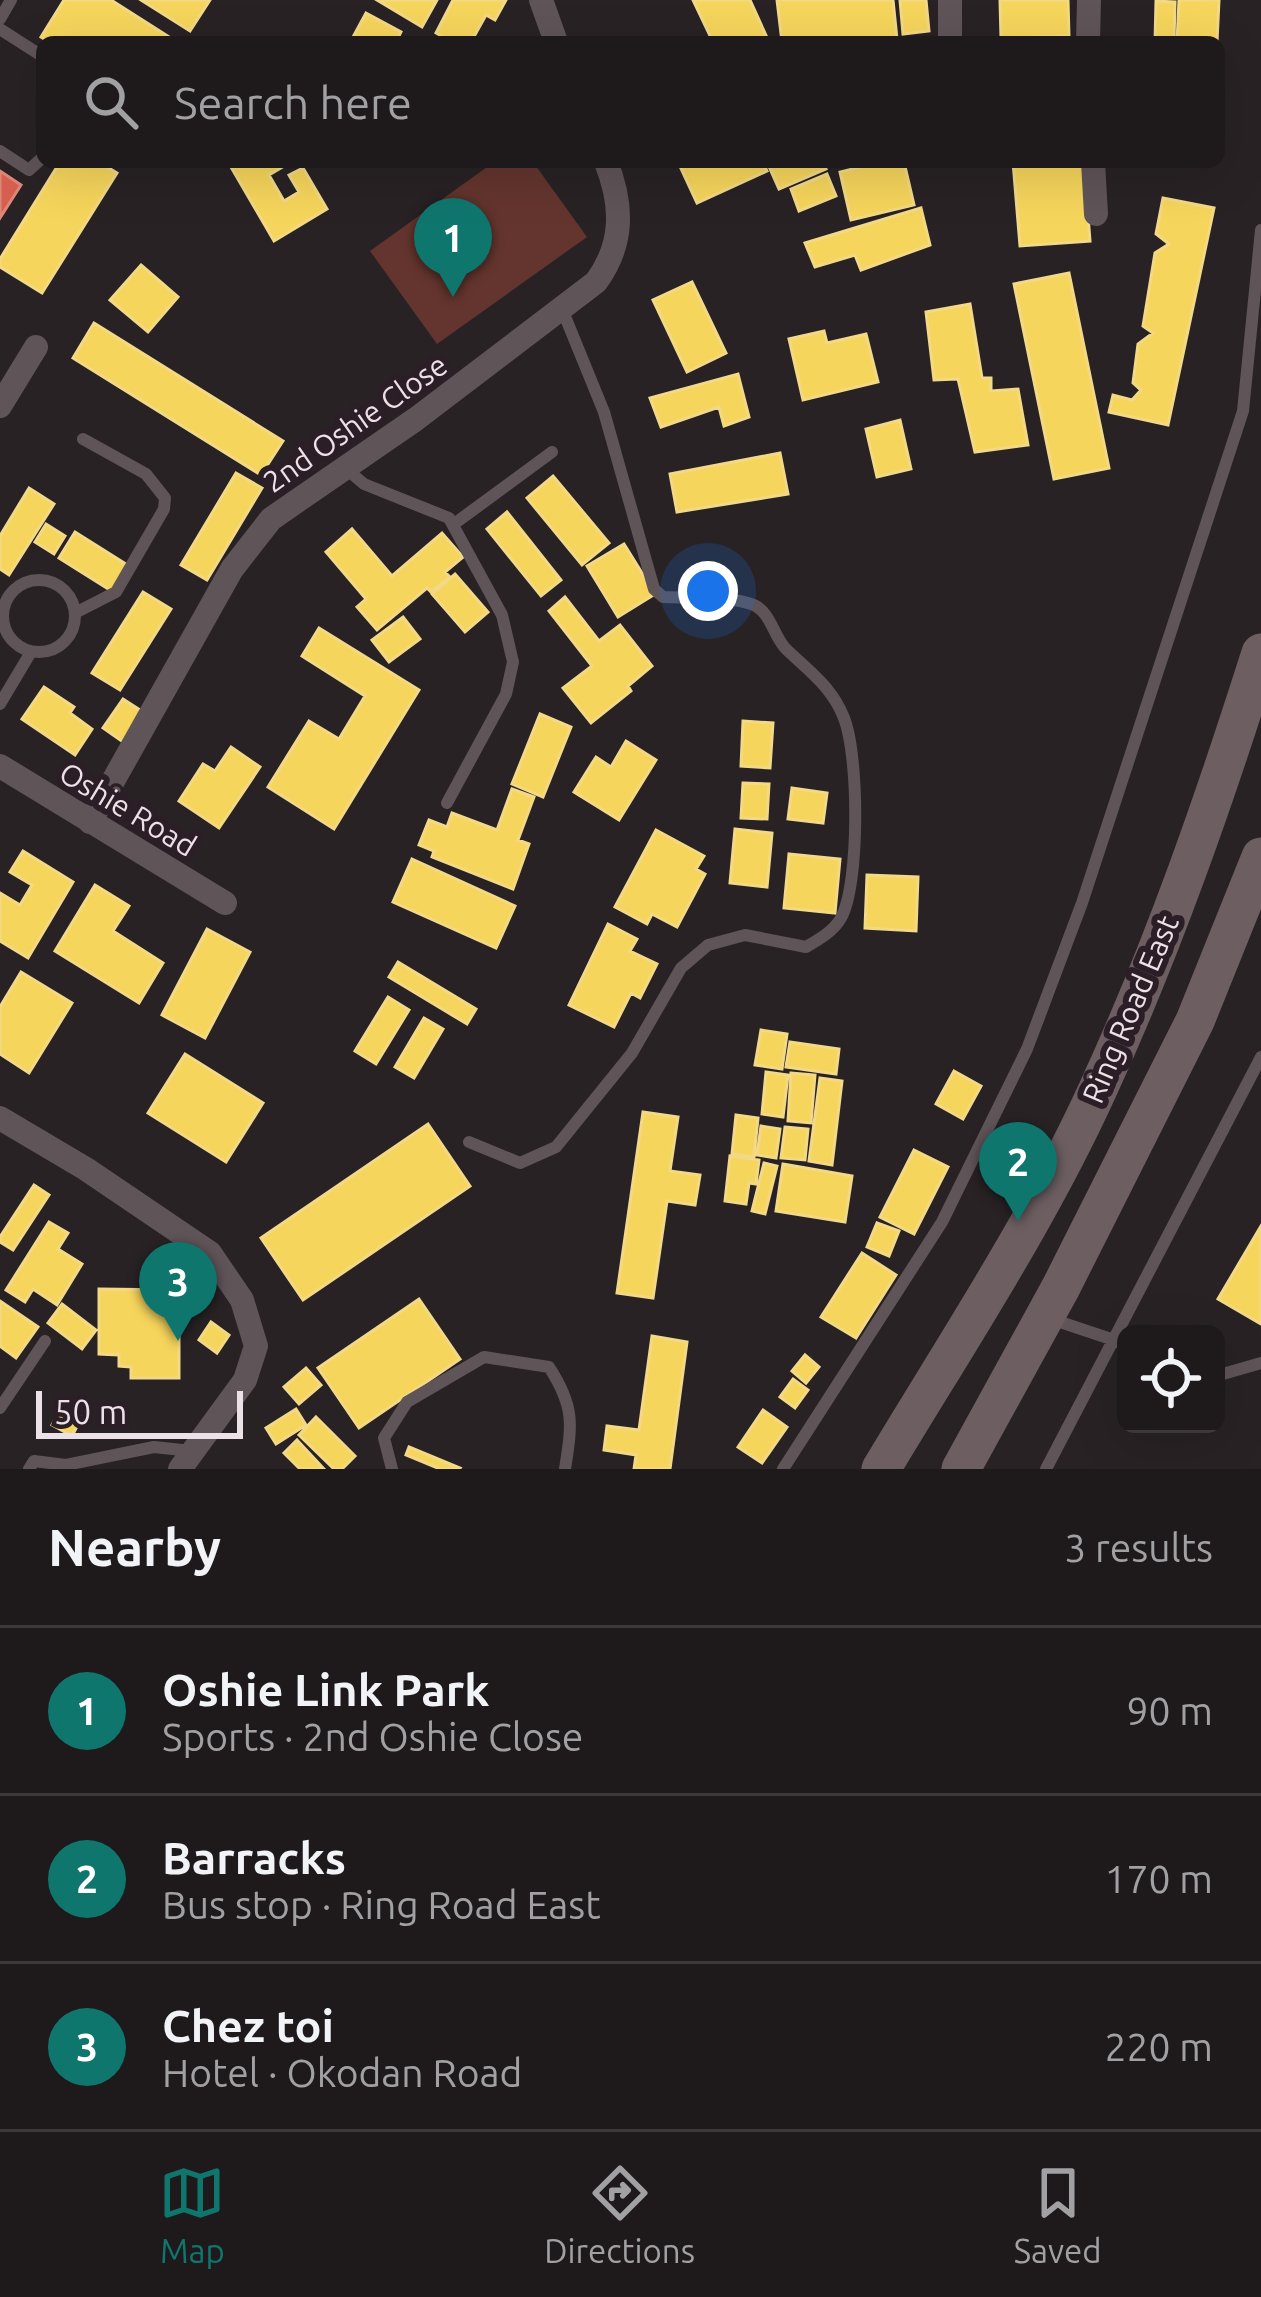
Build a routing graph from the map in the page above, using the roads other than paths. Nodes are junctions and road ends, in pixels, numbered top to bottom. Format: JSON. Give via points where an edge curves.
{"nodes":[{"id":1,"x":541,"y":0,"type":"edge"},
{"id":2,"x":950,"y":0,"type":"edge"},
{"id":3,"x":1089,"y":0,"type":"edge"},
{"id":4,"x":0,"y":29,"type":"edge"},
{"id":5,"x":554,"y":36,"type":"edge"},
{"id":6,"x":950,"y":36,"type":"edge"},
{"id":7,"x":1088,"y":36,"type":"edge"},
{"id":8,"x":36,"y":52,"type":"edge"},
{"id":9,"x":0,"y":151,"type":"edge"},
{"id":10,"x":36,"y":164,"type":"edge"},
{"id":11,"x":608,"y":168,"type":"edge"},
{"id":12,"x":1094,"y":168,"type":"edge"},
{"id":13,"x":1096,"y":214,"type":"dead end"},
{"id":14,"x":1261,"y":230,"type":"edge"},
{"id":15,"x":562,"y":309,"type":"junction"},
{"id":16,"x":36,"y":346,"type":"dead end"},
{"id":17,"x":0,"y":406,"type":"edge"},
{"id":18,"x":83,"y":439,"type":"dead end"},
{"id":19,"x":552,"y":452,"type":"dead end"},
{"id":20,"x":343,"y":466,"type":"junction"},
{"id":21,"x":454,"y":524,"type":"junction"},
{"id":22,"x":75,"y":613,"type":"junction"},
{"id":23,"x":31,"y":652,"type":"junction"},
{"id":24,"x":1261,"y":653,"type":"edge"},
{"id":25,"x":0,"y":704,"type":"edge"},
{"id":26,"x":0,"y":766,"type":"edge"},
{"id":27,"x":447,"y":803,"type":"dead end"},
{"id":28,"x":90,"y":822,"type":"junction"},
{"id":29,"x":1261,"y":857,"type":"edge"},
{"id":30,"x":225,"y":903,"type":"dead end"},
{"id":31,"x":1261,"y":1057,"type":"edge"},
{"id":32,"x":0,"y":1118,"type":"edge"},
{"id":33,"x":469,"y":1142,"type":"dead end"},
{"id":34,"x":1044,"y":1317,"type":"junction"},
{"id":35,"x":1127,"y":1325,"type":"edge"},
{"id":36,"x":1117,"y":1340,"type":"edge"},
{"id":37,"x":45,"y":1341,"type":"dead end"},
{"id":38,"x":1117,"y":1345,"type":"edge"},
{"id":39,"x":1261,"y":1363,"type":"edge"},
{"id":40,"x":1225,"y":1373,"type":"edge"},
{"id":41,"x":0,"y":1408,"type":"edge"},
{"id":42,"x":186,"y":1460,"type":"edge"},
{"id":43,"x":29,"y":1469,"type":"edge"},
{"id":44,"x":392,"y":1469,"type":"edge"},
{"id":45,"x":566,"y":1469,"type":"edge"},
{"id":46,"x":783,"y":1469,"type":"edge"},
{"id":47,"x":881,"y":1469,"type":"edge"},
{"id":48,"x":961,"y":1469,"type":"edge"},
{"id":49,"x":1046,"y":1469,"type":"edge"}],
"edges":[{"from":1,"to":5,"type":"street"},
{"from":2,"to":6,"type":"street"},
{"from":3,"to":7,"type":"street"},
{"from":4,"to":8,"type":"lane"},
{"from":9,"to":10,"type":"lane","via":[[29,170]]},
{"from":11,"to":15,"type":"street","name":"2nd Oshie Close","via":[[618,206],[611,261]]},
{"from":12,"to":13,"type":"street"},
{"from":14,"to":46,"type":"lane","via":[[1243,411],[1028,1049],[942,1222]]},
{"from":15,"to":20,"type":"street","name":"2nd Oshie Close"},
{"from":15,"to":33,"type":"lane","via":[[604,412],[654,589],[663,597],[755,605],[783,646],[812,669],[847,723],[854,834],[842,917],[830,930],[806,947],[746,935],[708,945],[681,968],[632,1053],[556,1147],[520,1163]]},
{"from":16,"to":17,"type":"street"},
{"from":18,"to":22,"type":"lane","via":[[146,474],[165,498],[116,592]]},
{"from":19,"to":21,"type":"lane"},
{"from":20,"to":21,"type":"lane","via":[[364,484]]},
{"from":20,"to":28,"type":"street","name":"2nd Oshie Close","via":[[294,500],[232,569]]},
{"from":21,"to":27,"type":"lane","via":[[502,615],[513,662],[506,694]]},
{"from":22,"to":23,"type":"lane","via":[[68,639]]},
{"from":22,"to":23,"type":"lane","via":[[59,586],[44,580],[14,589],[4,602],[6,633]]},
{"from":23,"to":25,"type":"lane"},
{"from":24,"to":47,"type":"main road","name":"Ring Road East","via":[[1174,906],[1098,1091]]},
{"from":26,"to":28,"type":"street","name":"Oshie Road"},
{"from":28,"to":30,"type":"street","name":"Oshie Road"},
{"from":29,"to":34,"type":"main road","name":"Ring Road East","via":[[1195,1021]]},
{"from":31,"to":35,"type":"lane"},
{"from":32,"to":42,"type":"street","via":[[209,1253],[242,1300],[256,1346],[245,1380]]},
{"from":34,"to":36,"type":"lane"},
{"from":34,"to":48,"type":"main road","name":"Ring Road East"},
{"from":37,"to":41,"type":"lane"},
{"from":38,"to":49,"type":"lane"},
{"from":39,"to":40,"type":"lane"},
{"from":42,"to":43,"type":"lane","via":[[154,1447],[66,1465],[34,1461]]},
{"from":44,"to":45,"type":"lane","via":[[384,1438],[407,1402],[484,1357],[549,1367],[569,1398]]}]}
